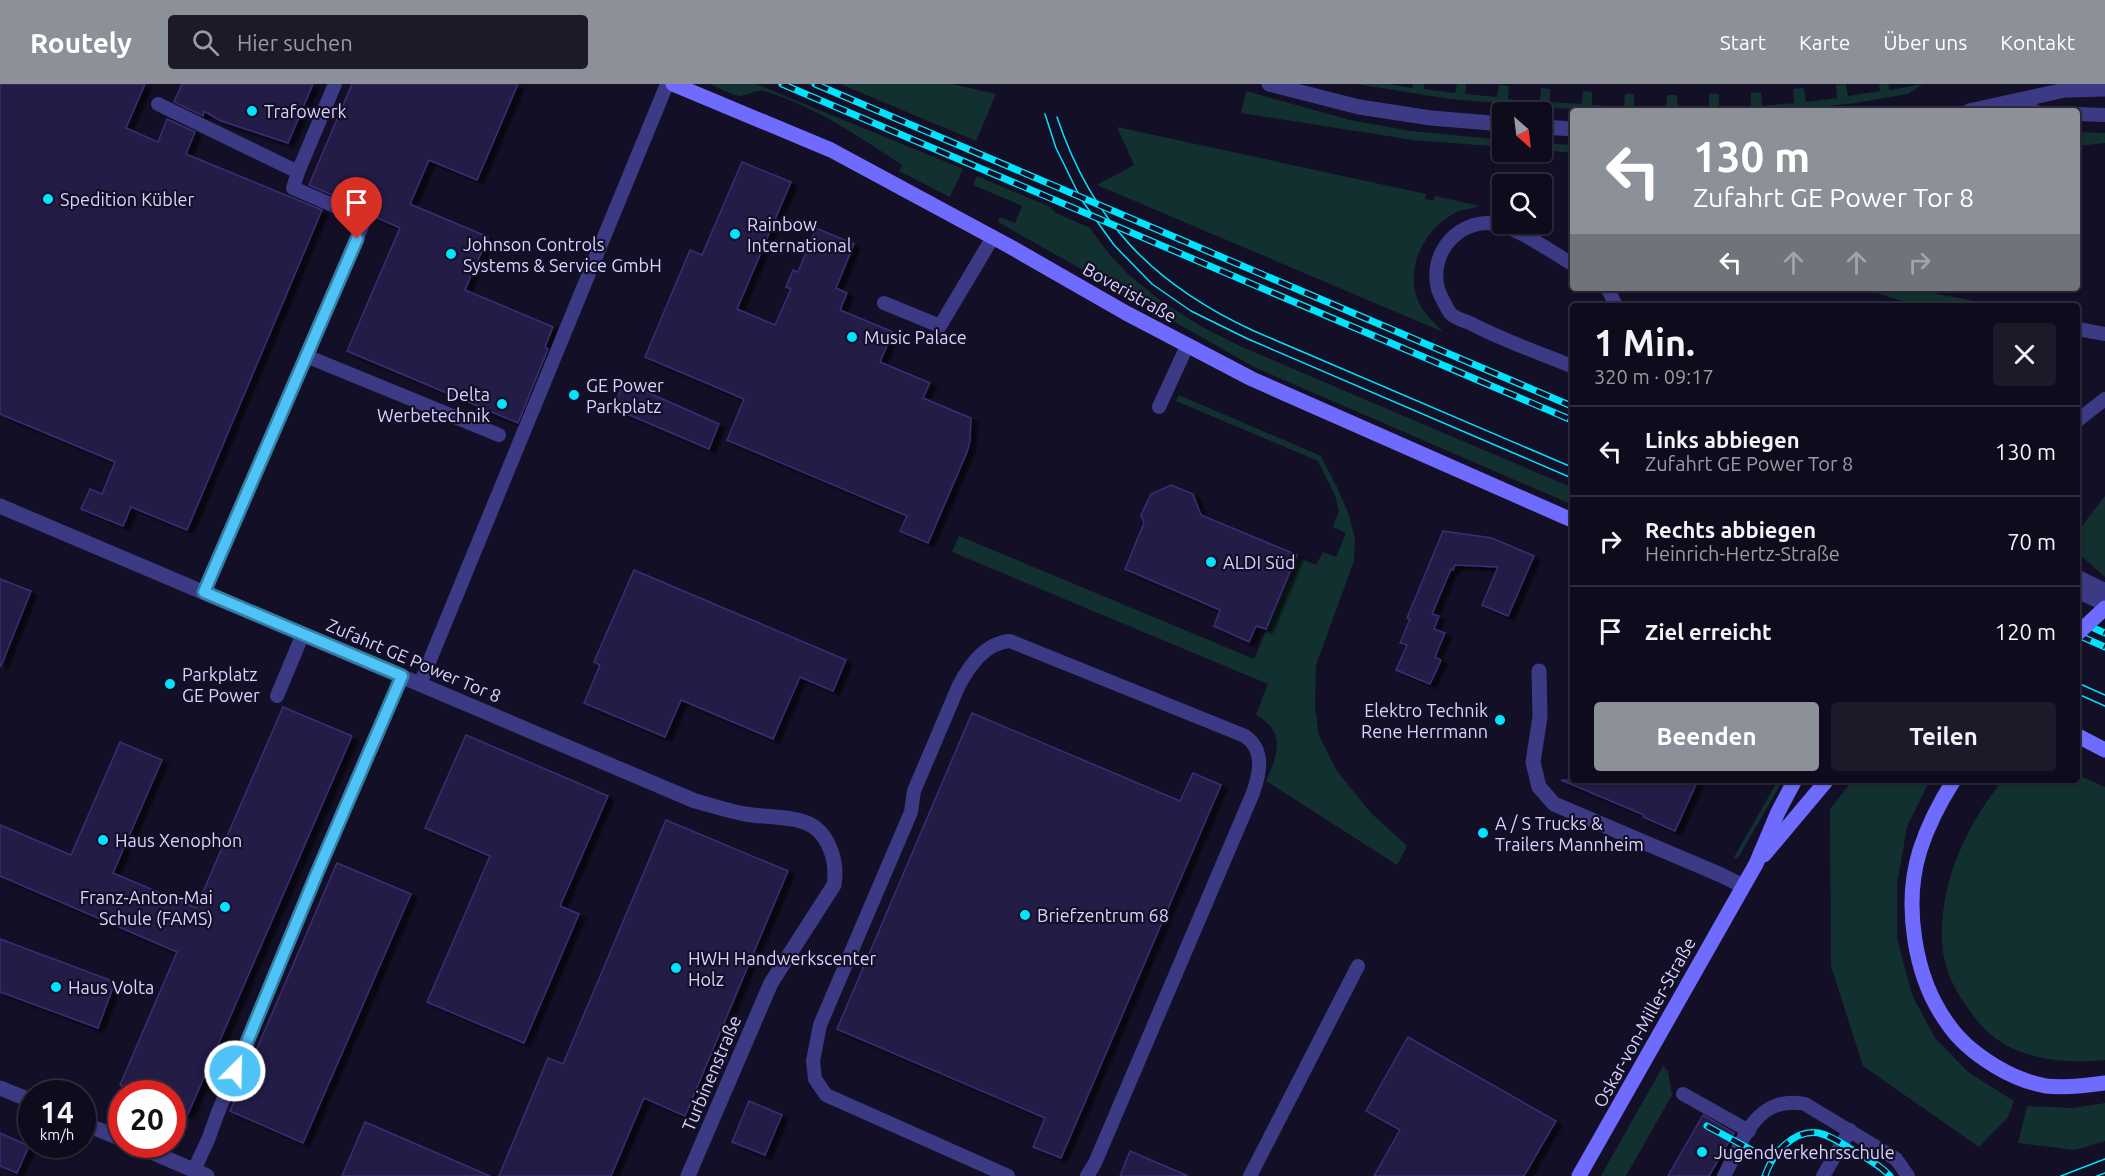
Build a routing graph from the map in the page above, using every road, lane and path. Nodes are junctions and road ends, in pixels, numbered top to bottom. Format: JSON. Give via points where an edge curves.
{"nodes":[{"id":1,"x":335,"y":84,"type":"edge"},
{"id":2,"x":667,"y":84,"type":"edge"},
{"id":3,"x":673,"y":84,"type":"edge"},
{"id":4,"x":1269,"y":84,"type":"edge"},
{"id":5,"x":2071,"y":87,"type":"edge"},
{"id":6,"x":2105,"y":89,"type":"edge"},
{"id":7,"x":158,"y":104,"type":"dead end"},
{"id":8,"x":1995,"y":107,"type":"junction"},
{"id":9,"x":1988,"y":108,"type":"edge"},
{"id":10,"x":2005,"y":108,"type":"edge"},
{"id":11,"x":2080,"y":114,"type":"edge"},
{"id":12,"x":2105,"y":115,"type":"edge"},
{"id":13,"x":1492,"y":123,"type":"edge"},
{"id":14,"x":1552,"y":128,"type":"edge"},
{"id":15,"x":1570,"y":129,"type":"edge"},
{"id":16,"x":298,"y":172,"type":"junction"},
{"id":17,"x":993,"y":237,"type":"junction"},
{"id":18,"x":1570,"y":263,"type":"edge"},
{"id":19,"x":884,"y":303,"type":"dead end"},
{"id":20,"x":2080,"y":329,"type":"edge"},
{"id":21,"x":2105,"y":334,"type":"edge"},
{"id":22,"x":1187,"y":345,"type":"junction"},
{"id":23,"x":306,"y":356,"type":"junction"},
{"id":24,"x":1570,"y":365,"type":"edge"},
{"id":25,"x":2105,"y":399,"type":"edge"},
{"id":26,"x":1158,"y":407,"type":"dead end"},
{"id":27,"x":2080,"y":418,"type":"edge"},
{"id":28,"x":499,"y":435,"type":"dead end"},
{"id":29,"x":0,"y":506,"type":"edge"},
{"id":30,"x":1570,"y":519,"type":"edge"},
{"id":31,"x":2080,"y":578,"type":"edge"},
{"id":32,"x":2105,"y":590,"type":"edge"},
{"id":33,"x":204,"y":592,"type":"junction"},
{"id":34,"x":2080,"y":593,"type":"edge"},
{"id":35,"x":2105,"y":606,"type":"edge"},
{"id":36,"x":2080,"y":631,"type":"edge"},
{"id":37,"x":303,"y":634,"type":"junction"},
{"id":38,"x":1539,"y":671,"type":"dead end"},
{"id":39,"x":402,"y":676,"type":"junction"},
{"id":40,"x":420,"y":684,"type":"junction"},
{"id":41,"x":277,"y":696,"type":"dead end"},
{"id":42,"x":2080,"y":737,"type":"edge"},
{"id":43,"x":2105,"y":750,"type":"edge"},
{"id":44,"x":1793,"y":783,"type":"edge"},
{"id":45,"x":1824,"y":783,"type":"edge"},
{"id":46,"x":1952,"y":783,"type":"edge"},
{"id":47,"x":817,"y":831,"type":"joint"},
{"id":48,"x":1755,"y":864,"type":"junction"},
{"id":49,"x":1743,"y":886,"type":"junction"},
{"id":50,"x":1358,"y":966,"type":"dead end"},
{"id":51,"x":2105,"y":1083,"type":"edge"},
{"id":52,"x":0,"y":1088,"type":"edge"},
{"id":53,"x":1683,"y":1094,"type":"dead end"},
{"id":54,"x":18,"y":1095,"type":"edge"},
{"id":55,"x":1850,"y":1130,"type":"junction"},
{"id":56,"x":1749,"y":1131,"type":"junction"},
{"id":57,"x":166,"y":1158,"type":"edge"},
{"id":58,"x":201,"y":1173,"type":"edge"},
{"id":59,"x":688,"y":1176,"type":"edge"},
{"id":60,"x":1008,"y":1176,"type":"edge"},
{"id":61,"x":1086,"y":1176,"type":"edge"},
{"id":62,"x":1251,"y":1176,"type":"edge"},
{"id":63,"x":1579,"y":1176,"type":"edge"},
{"id":64,"x":1724,"y":1176,"type":"edge"},
{"id":65,"x":1823,"y":1176,"type":"edge"},
{"id":66,"x":1908,"y":1176,"type":"edge"}],
"edges":[{"from":1,"to":16,"type":"lane"},
{"from":2,"to":40,"type":"lane"},
{"from":3,"to":17,"type":"main road","name":"Boveristraße","via":[[831,150]]},
{"from":4,"to":13,"type":"street","via":[[1359,107]]},
{"from":5,"to":6,"type":"street"},
{"from":5,"to":8,"type":"street"},
{"from":7,"to":16,"type":"lane"},
{"from":8,"to":9,"type":"street"},
{"from":8,"to":10,"type":"lane"},
{"from":11,"to":12,"type":"lane"},
{"from":14,"to":15,"type":"street"},
{"from":16,"to":23,"type":"lane","via":[[293,188],[365,219]]},
{"from":17,"to":19,"type":"lane","via":[[940,326]]},
{"from":17,"to":22,"type":"main road","name":"Boveristraße"},
{"from":18,"to":24,"type":"lane","via":[[1510,228],[1488,223],[1468,228],[1448,242],[1435,270],[1437,292],[1451,314]]},
{"from":20,"to":21,"type":"lane"},
{"from":22,"to":26,"type":"lane"},
{"from":22,"to":30,"type":"main road","name":"Boveristraße","via":[[1252,380]]},
{"from":23,"to":28,"type":"lane"},
{"from":23,"to":33,"type":"lane"},
{"from":25,"to":27,"type":"lane"},
{"from":29,"to":33,"type":"street","name":"Zufahrt GE Power Tor 8"},
{"from":31,"to":32,"type":"lane"},
{"from":33,"to":37,"type":"street","name":"Zufahrt GE Power Tor 8"},
{"from":34,"to":35,"type":"lane"},
{"from":35,"to":36,"type":"main road","bridge":true},
{"from":37,"to":39,"type":"street","name":"Zufahrt GE Power Tor 8"},
{"from":37,"to":41,"type":"lane"},
{"from":38,"to":49,"type":"street","via":[[1540,717],[1533,762],[1539,788],[1554,804]]},
{"from":39,"to":40,"type":"street","name":"Zufahrt GE Power Tor 8"},
{"from":39,"to":58,"type":"lane","via":[[217,1115]]},
{"from":40,"to":47,"type":"street","name":"Zufahrt GE Power Tor 8","via":[[695,801],[802,821]]},
{"from":42,"to":43,"type":"main road"},
{"from":44,"to":48,"type":"main road","name":"Oskar-von-Miller-Straße"},
{"from":45,"to":48,"type":"main road","name":"Oskar-von-Miller-Straße"},
{"from":46,"to":51,"type":"main road","via":[[1920,851],[1913,893],[1918,959],[1929,992],[1948,1025],[1974,1053],[2006,1072],[2045,1086]]},
{"from":47,"to":59,"type":"street","name":"Turbinenstraße","via":[[832,850],[837,869],[834,885],[771,983]]},
{"from":48,"to":49,"type":"main road","name":"Oskar-von-Miller-Straße"},
{"from":49,"to":63,"type":"main road","name":"Oskar-von-Miller-Straße"},
{"from":50,"to":62,"type":"lane"},
{"from":52,"to":54,"type":"street"},
{"from":53,"to":56,"type":"lane"},
{"from":55,"to":56,"type":"lane","via":[[1792,1101],[1764,1110]]},
{"from":55,"to":65,"type":"lane"},
{"from":55,"to":66,"type":"lane","via":[[1896,1159]]},
{"from":56,"to":64,"type":"lane"},
{"from":57,"to":58,"type":"street"},
{"from":60,"to":61,"type":"lane","via":[[826,1095],[815,1079],[813,1061],[820,1025],[911,812],[914,791],[959,685],[984,652],[1010,641],[1245,736],[1255,745],[1260,759],[1253,793]]}]}
